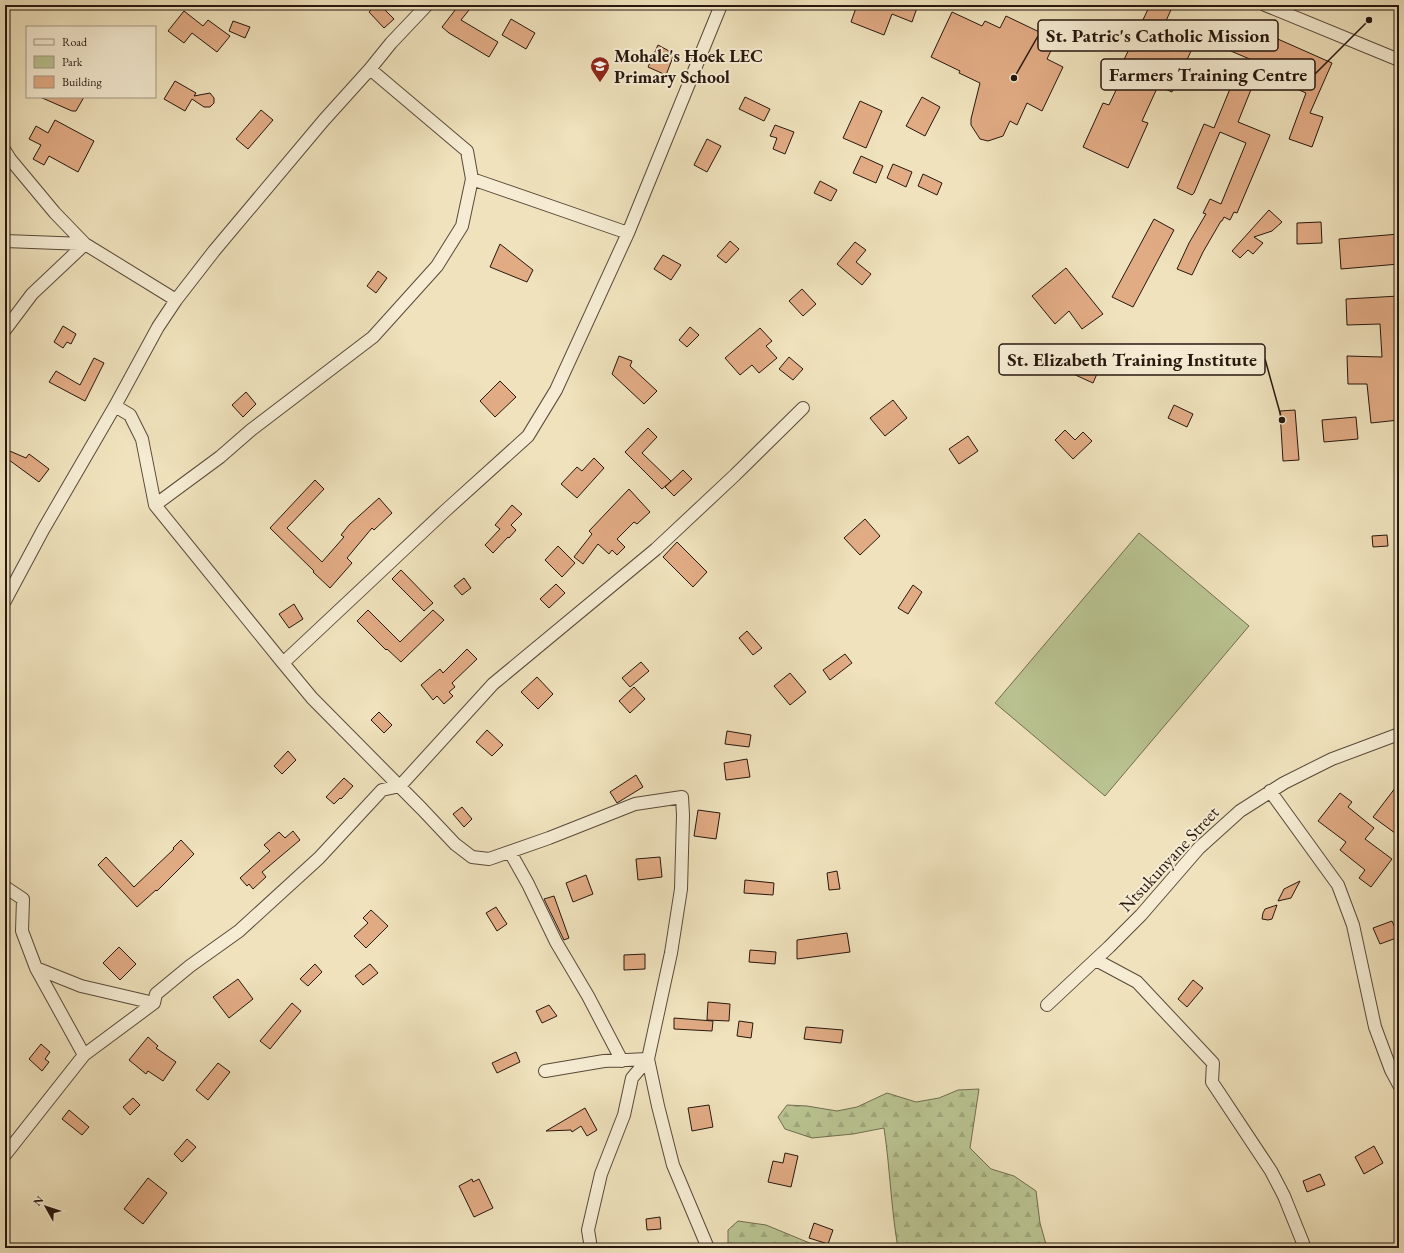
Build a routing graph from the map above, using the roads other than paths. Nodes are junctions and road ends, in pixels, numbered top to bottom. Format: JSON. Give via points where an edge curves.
{"nodes":[{"id":1,"x":427,"y":5,"type":"edge"},
{"id":2,"x":721,"y":5,"type":"edge"},
{"id":3,"x":1265,"y":5,"type":"edge"},
{"id":4,"x":1399,"y":60,"type":"edge"},
{"id":5,"x":370,"y":69,"type":"junction"},
{"id":6,"x":5,"y":151,"type":"edge"},
{"id":7,"x":472,"y":179,"type":"junction"},
{"id":8,"x":628,"y":233,"type":"junction"},
{"id":9,"x":5,"y":241,"type":"edge"},
{"id":10,"x":85,"y":244,"type":"junction"},
{"id":11,"x":176,"y":300,"type":"junction"},
{"id":12,"x":5,"y":330,"type":"edge"},
{"id":13,"x":115,"y":406,"type":"junction"},
{"id":14,"x":803,"y":408,"type":"dead end"},
{"id":15,"x":155,"y":505,"type":"junction"},
{"id":16,"x":5,"y":601,"type":"edge"},
{"id":17,"x":283,"y":663,"type":"junction"},
{"id":18,"x":1399,"y":734,"type":"edge"},
{"id":19,"x":400,"y":786,"type":"junction"},
{"id":20,"x":1270,"y":791,"type":"junction"},
{"id":21,"x":510,"y":852,"type":"junction"},
{"id":22,"x":5,"y":887,"type":"edge"},
{"id":23,"x":1096,"y":960,"type":"junction"},
{"id":24,"x":36,"y":968,"type":"junction"},
{"id":25,"x":154,"y":1003,"type":"junction"},
{"id":26,"x":1047,"y":1005,"type":"dead end"},
{"id":27,"x":84,"y":1055,"type":"junction"},
{"id":28,"x":648,"y":1059,"type":"junction"},
{"id":29,"x":622,"y":1061,"type":"junction"},
{"id":30,"x":544,"y":1071,"type":"dead end"},
{"id":31,"x":1399,"y":1085,"type":"edge"},
{"id":32,"x":5,"y":1155,"type":"edge"},
{"id":33,"x":1303,"y":1243,"type":"dead end"},
{"id":34,"x":591,"y":1248,"type":"edge"},
{"id":35,"x":708,"y":1248,"type":"edge"}],
"edges":[{"from":1,"to":5,"type":"street","via":[[391,42]]},
{"from":2,"to":8,"type":"street"},
{"from":3,"to":4,"type":"street"},
{"from":5,"to":7,"type":"street","via":[[467,151]]},
{"from":5,"to":11,"type":"street","via":[[214,251]]},
{"from":6,"to":10,"type":"street","via":[[55,213]]},
{"from":7,"to":8,"type":"street"},
{"from":7,"to":15,"type":"street","via":[[462,226],[437,266],[373,337]]},
{"from":8,"to":17,"type":"street","via":[[556,390],[528,436]]},
{"from":9,"to":10,"type":"street"},
{"from":10,"to":11,"type":"street"},
{"from":10,"to":12,"type":"street","via":[[32,294]]},
{"from":11,"to":13,"type":"street","via":[[158,327]]},
{"from":13,"to":15,"type":"street","via":[[130,415],[142,439]]},
{"from":13,"to":16,"type":"street"},
{"from":14,"to":19,"type":"street","via":[[656,549],[494,684]]},
{"from":15,"to":17,"type":"street"},
{"from":17,"to":19,"type":"street","via":[[312,698]]},
{"from":18,"to":20,"type":"street","name":"Ntsukunyane Street","via":[[1332,759]]},
{"from":19,"to":21,"type":"street","via":[[455,844],[472,857],[489,859]]},
{"from":19,"to":25,"type":"street","via":[[382,790],[319,858],[239,931],[156,994]]},
{"from":20,"to":23,"type":"street","name":"Ntsukunyane Street","via":[[1240,811],[1199,848],[1141,915]]},
{"from":20,"to":31,"type":"street","via":[[1338,885],[1353,925],[1375,1027]]},
{"from":21,"to":28,"type":"street","via":[[634,804],[682,797],[681,889],[671,953]]},
{"from":21,"to":29,"type":"street"},
{"from":22,"to":24,"type":"street","via":[[22,899],[22,931]]},
{"from":23,"to":26,"type":"street","name":"Ntsukunyane Street"},
{"from":23,"to":33,"type":"street","via":[[1137,982],[1213,1063],[1212,1082],[1271,1171]]},
{"from":24,"to":25,"type":"street","via":[[81,986]]},
{"from":24,"to":27,"type":"street"},
{"from":25,"to":27,"type":"street"},
{"from":27,"to":32,"type":"street"},
{"from":28,"to":29,"type":"street"},
{"from":28,"to":34,"type":"street","via":[[632,1078],[624,1115],[601,1174],[588,1230]]},
{"from":28,"to":35,"type":"street","via":[[673,1165]]},
{"from":29,"to":30,"type":"street","via":[[604,1061]]}]}
